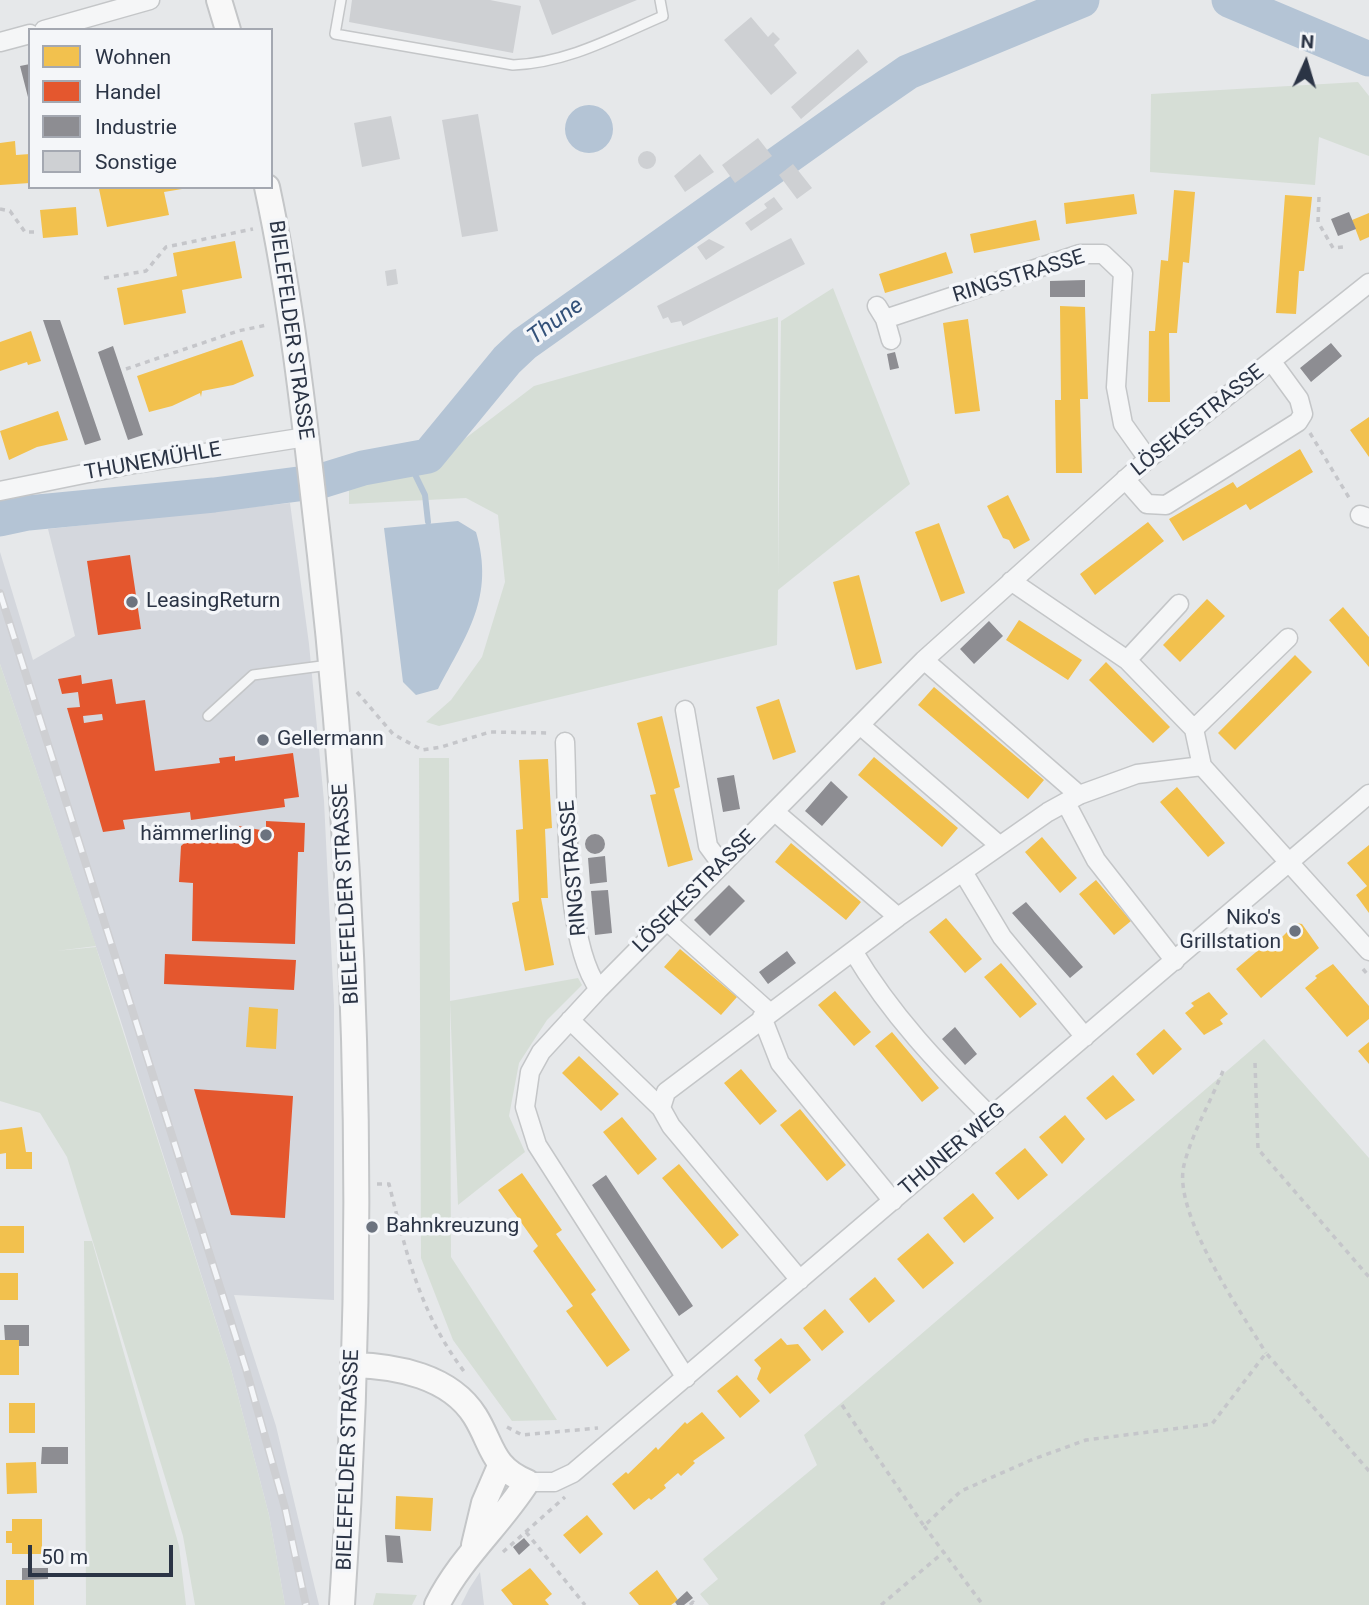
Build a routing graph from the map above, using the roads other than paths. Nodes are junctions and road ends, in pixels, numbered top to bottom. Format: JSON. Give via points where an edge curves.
{"nodes":[{"id":1,"x":150,"y":0,"type":"edge"},
{"id":2,"x":219,"y":0,"type":"edge"},
{"id":3,"x":341,"y":0,"type":"edge"},
{"id":4,"x":660,"y":0,"type":"edge"},
{"id":5,"x":51,"y":28,"type":"edge"},
{"id":6,"x":227,"y":28,"type":"edge"},
{"id":7,"x":28,"y":35,"type":"edge"},
{"id":8,"x":0,"y":42,"type":"edge"},
{"id":9,"x":267,"y":189,"type":"edge"},
{"id":10,"x":1369,"y":283,"type":"edge"},
{"id":11,"x":891,"y":340,"type":"dead end"},
{"id":12,"x":1272,"y":362,"type":"junction"},
{"id":13,"x":307,"y":448,"type":"junction"},
{"id":14,"x":1148,"y":459,"type":"junction"},
{"id":15,"x":1125,"y":479,"type":"junction"},
{"id":16,"x":0,"y":491,"type":"edge"},
{"id":17,"x":1011,"y":581,"type":"junction"},
{"id":18,"x":1179,"y":604,"type":"dead end"},
{"id":19,"x":1288,"y":638,"type":"dead end"},
{"id":20,"x":925,"y":660,"type":"junction"},
{"id":21,"x":1127,"y":660,"type":"junction"},
{"id":22,"x":331,"y":665,"type":"junction"},
{"id":23,"x":685,"y":710,"type":"dead end"},
{"id":24,"x":208,"y":716,"type":"dead end"},
{"id":25,"x":860,"y":725,"type":"junction"},
{"id":26,"x":1194,"y":729,"type":"junction"},
{"id":27,"x":565,"y":742,"type":"road end"},
{"id":28,"x":1202,"y":766,"type":"junction"},
{"id":29,"x":1369,"y":794,"type":"edge"},
{"id":30,"x":1072,"y":799,"type":"junction"},
{"id":31,"x":775,"y":812,"type":"junction"},
{"id":32,"x":999,"y":845,"type":"junction"},
{"id":33,"x":1290,"y":862,"type":"junction"},
{"id":34,"x":722,"y":865,"type":"junction"},
{"id":35,"x":963,"y":872,"type":"junction"},
{"id":36,"x":898,"y":917,"type":"junction"},
{"id":37,"x":667,"y":920,"type":"junction"},
{"id":38,"x":853,"y":951,"type":"junction"},
{"id":39,"x":1369,"y":951,"type":"edge"},
{"id":40,"x":1175,"y":961,"type":"junction"},
{"id":41,"x":599,"y":989,"type":"junction"},
{"id":42,"x":765,"y":1014,"type":"junction"},
{"id":43,"x":570,"y":1020,"type":"junction"},
{"id":44,"x":1084,"y":1037,"type":"junction"},
{"id":45,"x":662,"y":1108,"type":"junction"},
{"id":46,"x":991,"y":1117,"type":"junction"},
{"id":47,"x":893,"y":1201,"type":"junction"},
{"id":48,"x":800,"y":1280,"type":"junction"},
{"id":49,"x":353,"y":1365,"type":"junction"},
{"id":50,"x":686,"y":1378,"type":"junction"},
{"id":51,"x":500,"y":1466,"type":"junction"},
{"id":52,"x":527,"y":1482,"type":"junction"},
{"id":53,"x":474,"y":1547,"type":"junction"},
{"id":54,"x":342,"y":1605,"type":"edge"},
{"id":55,"x":437,"y":1605,"type":"edge"}],
"edges":[{"from":1,"to":5,"type":"street"},
{"from":2,"to":6,"type":"main road"},
{"from":3,"to":4,"type":"lane","via":[[335,34],[513,65],[564,58],[663,16]]},
{"from":7,"to":8,"type":"street"},
{"from":9,"to":13,"type":"main road","name":"BIELEFELDER STRASSE"},
{"from":10,"to":12,"type":"street","name":"LÖSEKESTRASSE"},
{"from":11,"to":14,"type":"street","name":"RINGSTRASSE","via":[[881,313],[1080,254],[1102,254],[1123,273],[1116,387],[1123,424]]},
{"from":12,"to":14,"type":"street","name":"LÖSEKESTRASSE"},
{"from":12,"to":15,"type":"street","name":"LÖSEKESTRASSE","via":[[1299,399],[1303,414],[1298,422],[1166,505],[1147,504]]},
{"from":13,"to":16,"type":"street","name":"THUNEMÜHLE","via":[[128,465]]},
{"from":13,"to":22,"type":"main road","name":"BIELEFELDER STRASSE"},
{"from":14,"to":15,"type":"street","name":"LÖSEKESTRASSE"},
{"from":15,"to":17,"type":"street","name":"LÖSEKESTRASSE"},
{"from":17,"to":20,"type":"street","name":"LÖSEKESTRASSE"},
{"from":17,"to":21,"type":"street"},
{"from":18,"to":21,"type":"street"},
{"from":19,"to":26,"type":"street"},
{"from":20,"to":25,"type":"street","name":"LÖSEKESTRASSE"},
{"from":20,"to":30,"type":"street"},
{"from":21,"to":26,"type":"street"},
{"from":22,"to":24,"type":"lane","via":[[253,675]]},
{"from":22,"to":49,"type":"main road","name":"BIELEFELDER STRASSE","via":[[354,1011]]},
{"from":23,"to":34,"type":"street","via":[[709,846]]},
{"from":25,"to":31,"type":"street","name":"LÖSEKESTRASSE"},
{"from":25,"to":32,"type":"street"},
{"from":26,"to":28,"type":"street"},
{"from":27,"to":41,"type":"street","name":"RINGSTRASSE","via":[[578,931],[587,972]]},
{"from":28,"to":30,"type":"street","via":[[1137,774]]},
{"from":28,"to":33,"type":"street"},
{"from":29,"to":33,"type":"street","name":"THUNER WEG"},
{"from":30,"to":32,"type":"street"},
{"from":30,"to":40,"type":"street","via":[[1096,860]]},
{"from":31,"to":34,"type":"street","name":"LÖSEKESTRASSE"},
{"from":31,"to":36,"type":"street"},
{"from":32,"to":35,"type":"street"},
{"from":33,"to":39,"type":"street"},
{"from":33,"to":40,"type":"street","name":"THUNER WEG"},
{"from":34,"to":37,"type":"street","name":"LÖSEKESTRASSE"},
{"from":35,"to":36,"type":"street"},
{"from":35,"to":44,"type":"street","via":[[1002,937]]},
{"from":36,"to":38,"type":"street"},
{"from":37,"to":41,"type":"street","name":"LÖSEKESTRASSE"},
{"from":37,"to":42,"type":"street"},
{"from":38,"to":42,"type":"street"},
{"from":38,"to":46,"type":"street","via":[[889,1008]]},
{"from":40,"to":44,"type":"street","name":"THUNER WEG"},
{"from":41,"to":43,"type":"street","name":"LÖSEKESTRASSE"},
{"from":42,"to":45,"type":"street","via":[[666,1092]]},
{"from":42,"to":47,"type":"street","via":[[780,1063]]},
{"from":43,"to":45,"type":"street"},
{"from":43,"to":50,"type":"street","name":"LÖSEKESTRASSE","via":[[530,1072],[525,1107],[528,1124]]},
{"from":44,"to":46,"type":"street","name":"THUNER WEG"},
{"from":45,"to":48,"type":"street","via":[[671,1126]]},
{"from":46,"to":47,"type":"street","name":"THUNER WEG"},
{"from":47,"to":48,"type":"street","name":"THUNER WEG"},
{"from":48,"to":50,"type":"street","name":"THUNER WEG"},
{"from":49,"to":51,"type":"main road","via":[[397,1369],[448,1389],[476,1417]]},
{"from":49,"to":54,"type":"main road","name":"BIELEFELDER STRASSE"},
{"from":50,"to":52,"type":"street","name":"THUNER WEG","via":[[565,1478],[545,1484]]},
{"from":51,"to":52,"type":"main road"},
{"from":51,"to":53,"type":"main road","via":[[484,1503]]},
{"from":52,"to":53,"type":"main road"},
{"from":53,"to":55,"type":"main road"}]}
